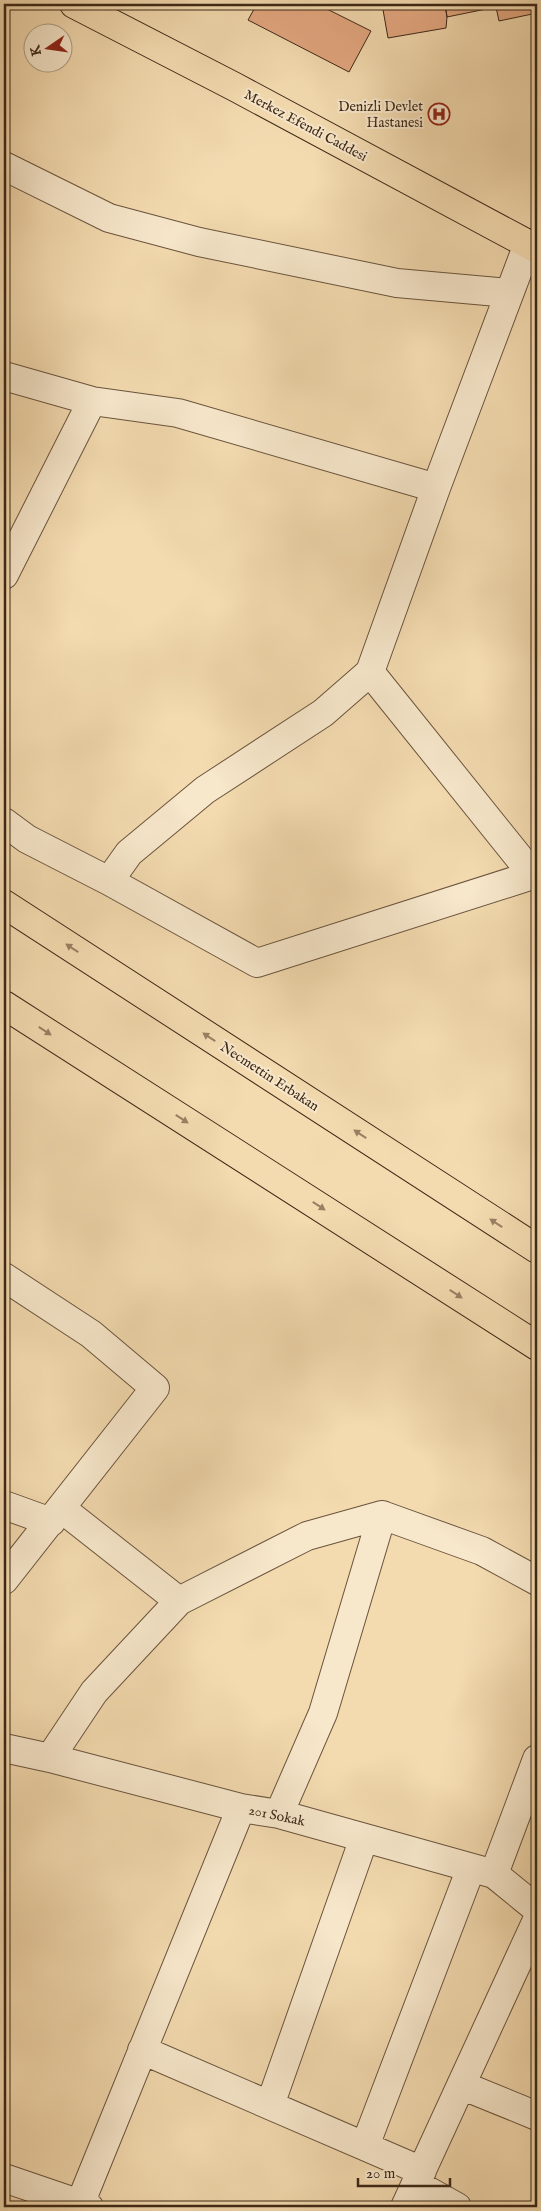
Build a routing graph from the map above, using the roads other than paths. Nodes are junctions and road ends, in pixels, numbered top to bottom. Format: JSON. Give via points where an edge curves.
{"nodes":[{"id":1,"x":75,"y":4,"type":"edge"},
{"id":2,"x":4,"y":166,"type":"edge"},
{"id":3,"x":532,"y":246,"type":"edge"},
{"id":4,"x":509,"y":293,"type":"junction"},
{"id":5,"x":4,"y":376,"type":"edge"},
{"id":6,"x":92,"y":401,"type":"junction"},
{"id":7,"x":436,"y":488,"type":"junction"},
{"id":8,"x":4,"y":576,"type":"edge"},
{"id":9,"x":370,"y":672,"type":"junction"},
{"id":10,"x":4,"y":822,"type":"edge"},
{"id":11,"x":535,"y":870,"type":"edge"},
{"id":12,"x":109,"y":880,"type":"junction"},
{"id":13,"x":4,"y":904,"type":"edge"},
{"id":14,"x":4,"y":1005,"type":"edge"},
{"id":15,"x":537,"y":1249,"type":"edge"},
{"id":16,"x":4,"y":1277,"type":"edge"},
{"id":17,"x":537,"y":1346,"type":"edge"},
{"id":18,"x":4,"y":1505,"type":"edge"},
{"id":19,"x":56,"y":1515,"type":"junction"},
{"id":20,"x":382,"y":1516,"type":"junction"},
{"id":21,"x":4,"y":1580,"type":"edge"},
{"id":22,"x":537,"y":1581,"type":"edge"},
{"id":23,"x":179,"y":1601,"type":"junction"},
{"id":24,"x":4,"y":1748,"type":"edge"},
{"id":25,"x":50,"y":1758,"type":"junction"},
{"id":26,"x":537,"y":1759,"type":"edge"},
{"id":27,"x":241,"y":1808,"type":"junction"},
{"id":28,"x":279,"y":1814,"type":"junction"},
{"id":29,"x":364,"y":1838,"type":"junction"},
{"id":30,"x":483,"y":1871,"type":"junction"},
{"id":31,"x":537,"y":1909,"type":"edge"},
{"id":32,"x":537,"y":1920,"type":"edge"},
{"id":33,"x":142,"y":2050,"type":"junction"},
{"id":34,"x":461,"y":2085,"type":"junction"},
{"id":35,"x":270,"y":2105,"type":"junction"},
{"id":36,"x":537,"y":2116,"type":"edge"},
{"id":37,"x":365,"y":2146,"type":"junction"},
{"id":38,"x":4,"y":2179,"type":"edge"},
{"id":39,"x":414,"y":2187,"type":"edge"},
{"id":40,"x":85,"y":2206,"type":"edge"},
{"id":41,"x":457,"y":2207,"type":"edge"}],
"edges":[{"from":1,"to":3,"type":"main road","name":"Merkez Efendi Caddesi"},
{"from":2,"to":4,"type":"street","via":[[109,218],[199,242],[398,283]]},
{"from":3,"to":4,"type":"street"},
{"from":4,"to":7,"type":"street"},
{"from":5,"to":6,"type":"street"},
{"from":6,"to":7,"type":"street","via":[[178,413]]},
{"from":6,"to":8,"type":"street"},
{"from":7,"to":9,"type":"street"},
{"from":9,"to":11,"type":"street"},
{"from":9,"to":12,"type":"street","via":[[323,713],[205,790],[129,853]]},
{"from":10,"to":12,"type":"street","via":[[27,838]]},
{"from":11,"to":12,"type":"street","via":[[257,963]]},
{"from":15,"to":13,"type":"main road","name":"Necmettin Erbakan","one_way":true},
{"from":14,"to":17,"type":"main road","one_way":true},
{"from":16,"to":19,"type":"street","via":[[91,1334],[155,1388]]},
{"from":18,"to":19,"type":"street"},
{"from":19,"to":21,"type":"street"},
{"from":19,"to":23,"type":"street"},
{"from":20,"to":22,"type":"street","via":[[482,1551]]},
{"from":20,"to":23,"type":"street","via":[[307,1536]]},
{"from":20,"to":28,"type":"street","via":[[323,1713]]},
{"from":23,"to":25,"type":"street","via":[[94,1692]]},
{"from":24,"to":25,"type":"street","name":"201 Sokak"},
{"from":25,"to":27,"type":"street","name":"201 Sokak"},
{"from":26,"to":30,"type":"street"},
{"from":27,"to":28,"type":"street","name":"201 Sokak"},
{"from":27,"to":33,"type":"street"},
{"from":28,"to":29,"type":"street","name":"201 Sokak"},
{"from":29,"to":30,"type":"street","name":"201 Sokak"},
{"from":29,"to":35,"type":"street"},
{"from":30,"to":31,"type":"street","name":"201 Sokak"},
{"from":30,"to":37,"type":"street"},
{"from":32,"to":34,"type":"street"},
{"from":33,"to":35,"type":"street"},
{"from":33,"to":40,"type":"street"},
{"from":34,"to":36,"type":"street"},
{"from":34,"to":39,"type":"street"},
{"from":35,"to":37,"type":"street"},
{"from":37,"to":39,"type":"street"},
{"from":38,"to":40,"type":"street"},
{"from":39,"to":41,"type":"street"}]}
